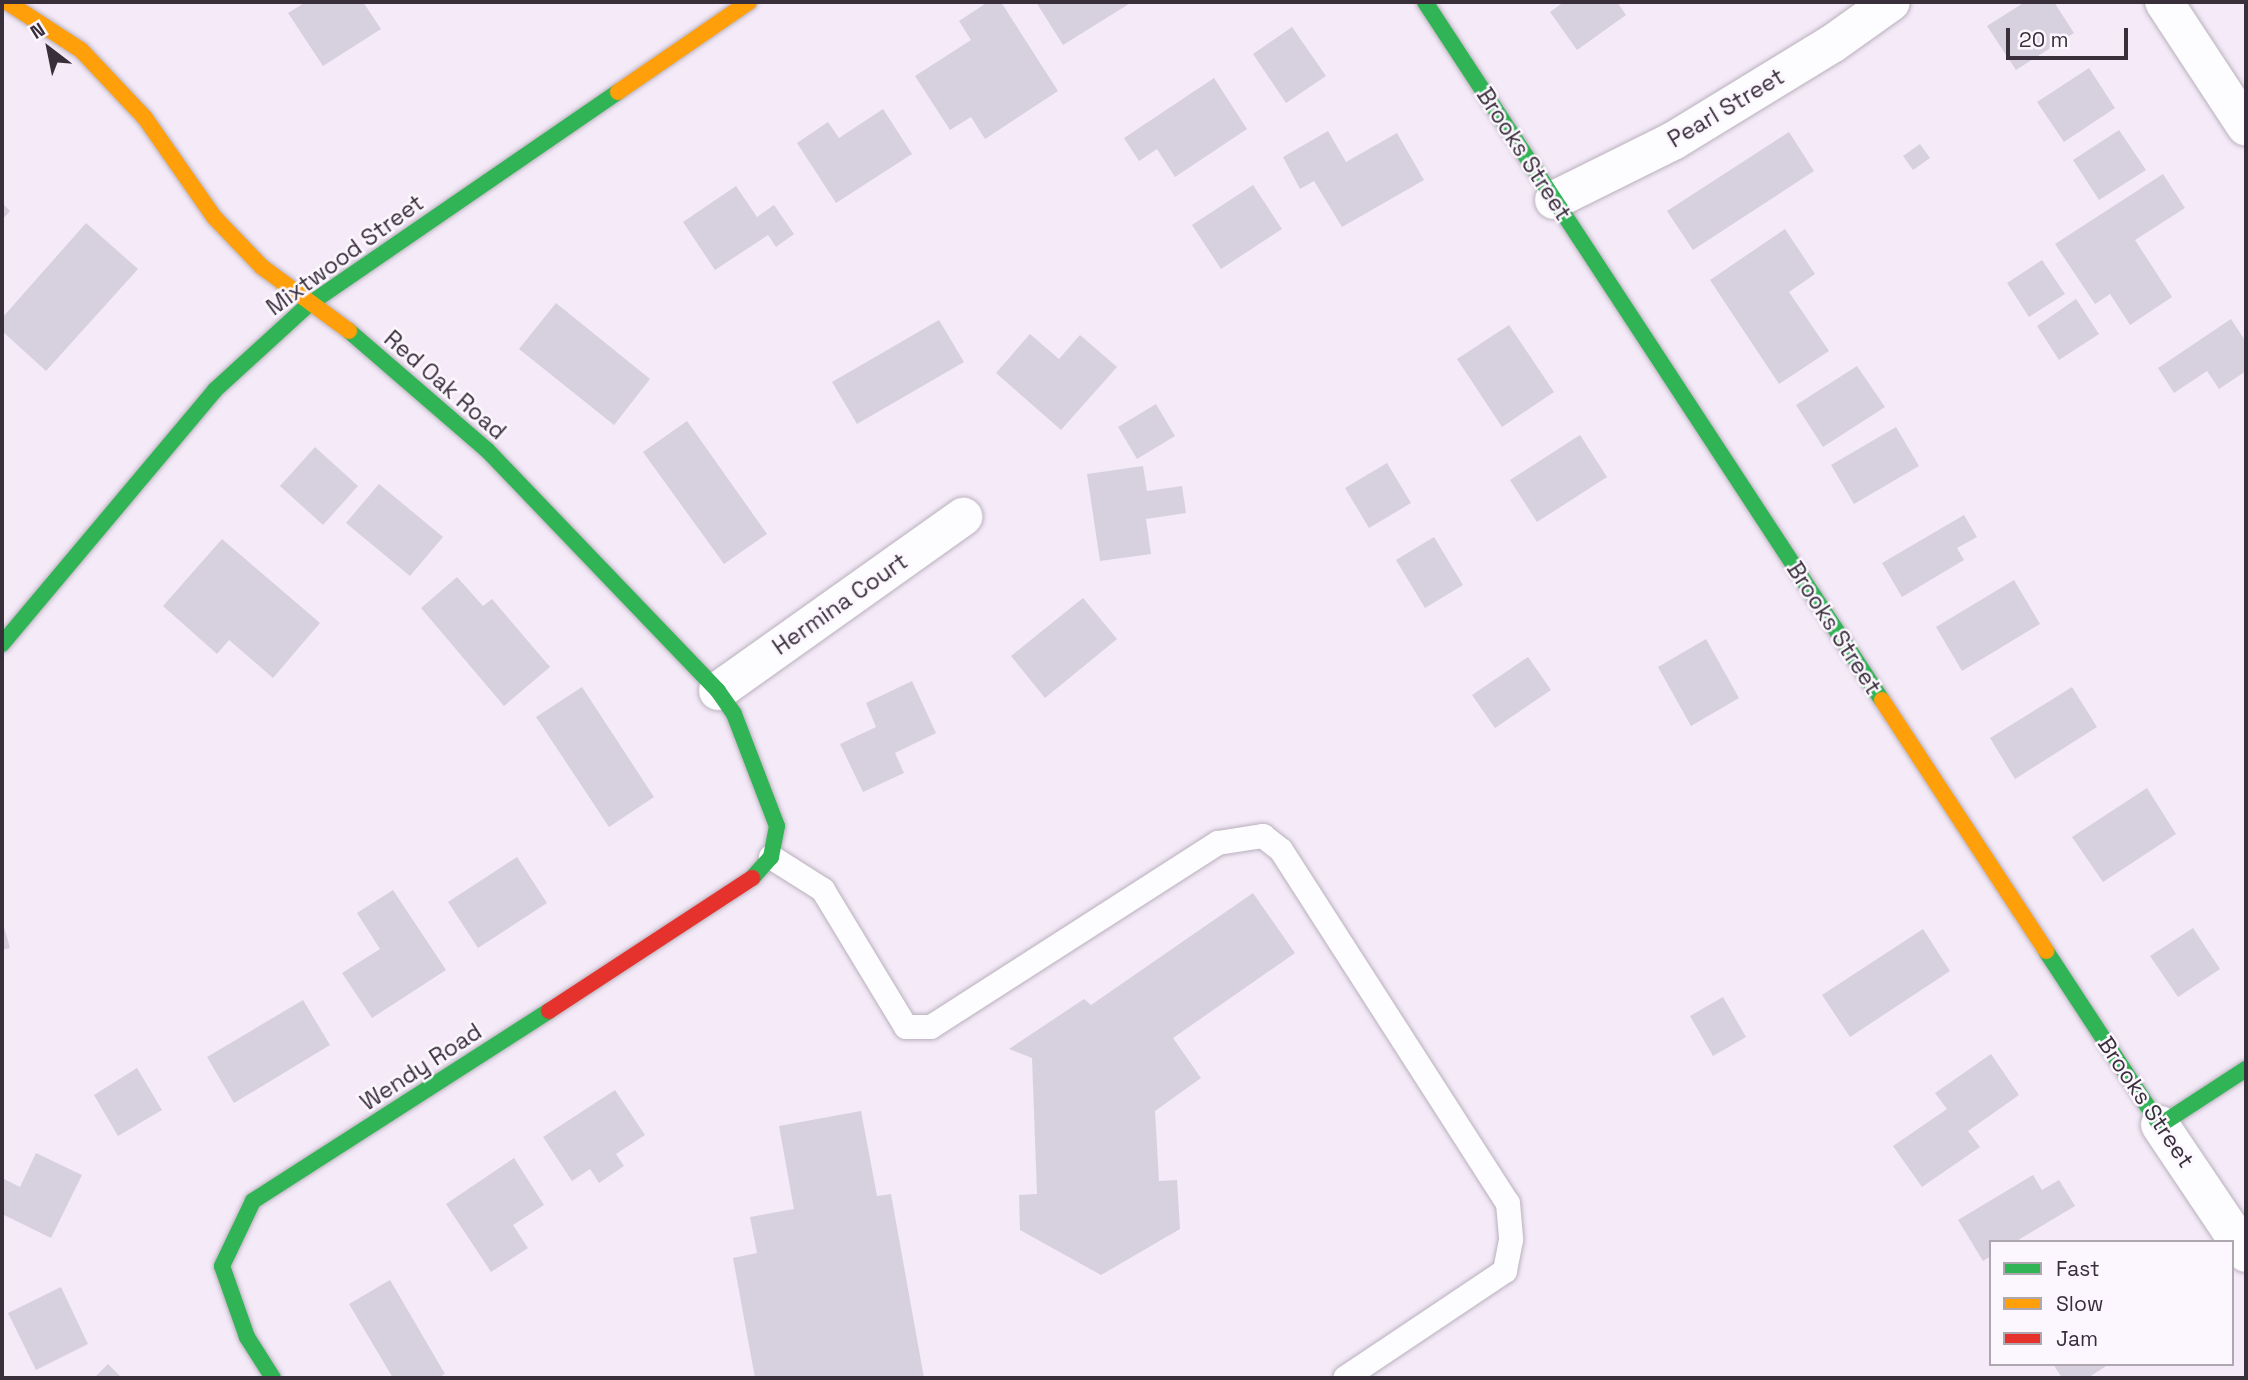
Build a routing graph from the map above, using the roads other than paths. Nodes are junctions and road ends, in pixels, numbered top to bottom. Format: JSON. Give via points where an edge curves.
{"nodes":[{"id":1,"x":7,"y":2,"type":"edge"},
{"id":2,"x":749,"y":2,"type":"edge"},
{"id":3,"x":1425,"y":2,"type":"edge"},
{"id":4,"x":1891,"y":2,"type":"edge"},
{"id":5,"x":2164,"y":2,"type":"edge"},
{"id":6,"x":2246,"y":127,"type":"edge"},
{"id":7,"x":1553,"y":200,"type":"junction"},
{"id":8,"x":308,"y":305,"type":"junction"},
{"id":9,"x":963,"y":517,"type":"dead end"},
{"id":10,"x":2,"y":644,"type":"edge"},
{"id":11,"x":718,"y":691,"type":"junction"},
{"id":12,"x":771,"y":857,"type":"junction"},
{"id":13,"x":2246,"y":1069,"type":"edge"},
{"id":14,"x":2160,"y":1125,"type":"junction"},
{"id":15,"x":2246,"y":1253,"type":"edge"},
{"id":16,"x":273,"y":1378,"type":"edge"},
{"id":17,"x":1345,"y":1378,"type":"edge"}],
"edges":[{"from":1,"to":8,"type":"street","name":"Red Oak Road","via":[[81,51],[145,118],[214,217],[262,267]]},
{"from":2,"to":8,"type":"street","name":"Mixtwood Street"},
{"from":3,"to":7,"type":"street","name":"Brooks Street"},
{"from":4,"to":7,"type":"street","name":"Pearl Street","via":[[1832,44],[1673,141]]},
{"from":5,"to":6,"type":"street"},
{"from":7,"to":14,"type":"street","name":"Brooks Street"},
{"from":8,"to":10,"type":"street","name":"Mixtwood Street","via":[[215,390]]},
{"from":8,"to":11,"type":"street","name":"Red Oak Road","via":[[383,357],[487,450]]},
{"from":9,"to":11,"type":"street","name":"Hermina Court"},
{"from":11,"to":12,"type":"street","name":"Red Oak Road","via":[[734,714],[768,793],[777,825]]},
{"from":12,"to":16,"type":"street","name":"Wendy Road","via":[[746,886],[253,1201],[222,1266],[247,1337]]},
{"from":12,"to":17,"type":"lane","via":[[823,890],[906,1027],[931,1027],[1218,843],[1263,836],[1281,850],[1507,1203],[1511,1240],[1505,1271]]},
{"from":13,"to":14,"type":"street"},
{"from":14,"to":15,"type":"street","name":"Brooks Street"}]}
